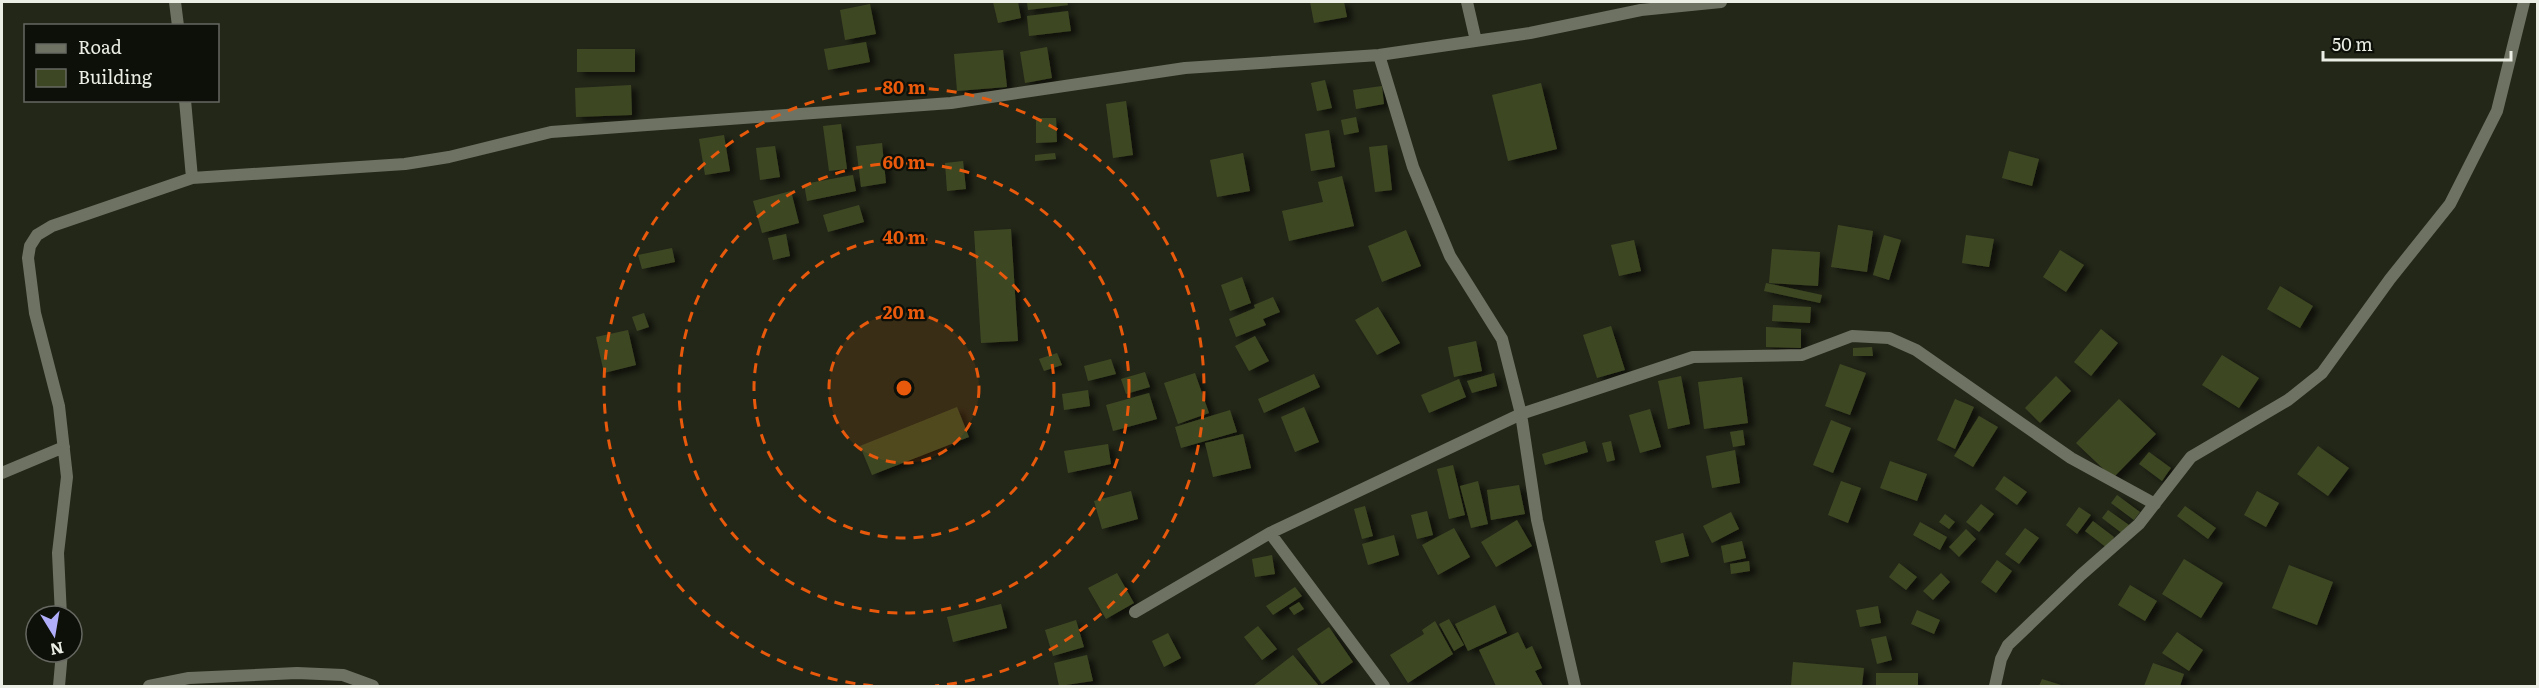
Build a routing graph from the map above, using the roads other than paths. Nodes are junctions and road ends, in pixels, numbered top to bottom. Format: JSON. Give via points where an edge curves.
{"nodes":[{"id":1,"x":175,"y":2,"type":"edge"},
{"id":2,"x":1467,"y":2,"type":"edge"},
{"id":3,"x":1721,"y":2,"type":"edge"},
{"id":4,"x":2524,"y":2,"type":"edge"},
{"id":5,"x":178,"y":24,"type":"edge"},
{"id":6,"x":1476,"y":41,"type":"junction"},
{"id":7,"x":1379,"y":55,"type":"junction"},
{"id":8,"x":185,"y":102,"type":"edge"},
{"id":9,"x":192,"y":178,"type":"junction"},
{"id":10,"x":1521,"y":414,"type":"junction"},
{"id":11,"x":64,"y":447,"type":"junction"},
{"id":12,"x":2,"y":473,"type":"edge"},
{"id":13,"x":2155,"y":504,"type":"junction"},
{"id":14,"x":1270,"y":533,"type":"junction"},
{"id":15,"x":60,"y":604,"type":"edge"},
{"id":16,"x":1135,"y":612,"type":"dead end"},
{"id":17,"x":62,"y":664,"type":"edge"},
{"id":18,"x":59,"y":687,"type":"edge"},
{"id":19,"x":149,"y":687,"type":"edge"},
{"id":20,"x":373,"y":687,"type":"edge"},
{"id":21,"x":1384,"y":687,"type":"edge"},
{"id":22,"x":1575,"y":687,"type":"edge"},
{"id":23,"x":1995,"y":687,"type":"edge"}],
"edges":[{"from":1,"to":5,"type":"street"},
{"from":2,"to":6,"type":"street"},
{"from":3,"to":6,"type":"street","via":[[1641,10]]},
{"from":4,"to":13,"type":"street","via":[[2497,111],[2450,204],[2322,372],[2288,400],[2191,457]]},
{"from":6,"to":7,"type":"street"},
{"from":7,"to":9,"type":"street","via":[[1185,68],[951,103],[551,132],[405,164]]},
{"from":7,"to":10,"type":"street","via":[[1413,167],[1450,256],[1502,339]]},
{"from":8,"to":9,"type":"street"},
{"from":9,"to":11,"type":"street","via":[[52,226],[37,235],[30,246],[28,274],[59,406]]},
{"from":10,"to":13,"type":"street","via":[[1693,357],[1802,355],[1852,336],[1889,338],[1916,350],[2072,458]]},
{"from":10,"to":14,"type":"street"},
{"from":10,"to":22,"type":"street","via":[[1537,520]]},
{"from":11,"to":12,"type":"street"},
{"from":11,"to":15,"type":"street","via":[[67,477],[58,553]]},
{"from":13,"to":23,"type":"street","via":[[2139,524],[2008,645]]},
{"from":14,"to":16,"type":"street"},
{"from":14,"to":21,"type":"street"},
{"from":17,"to":18,"type":"street"},
{"from":19,"to":20,"type":"street","via":[[189,678],[297,673],[343,675]]}]}
